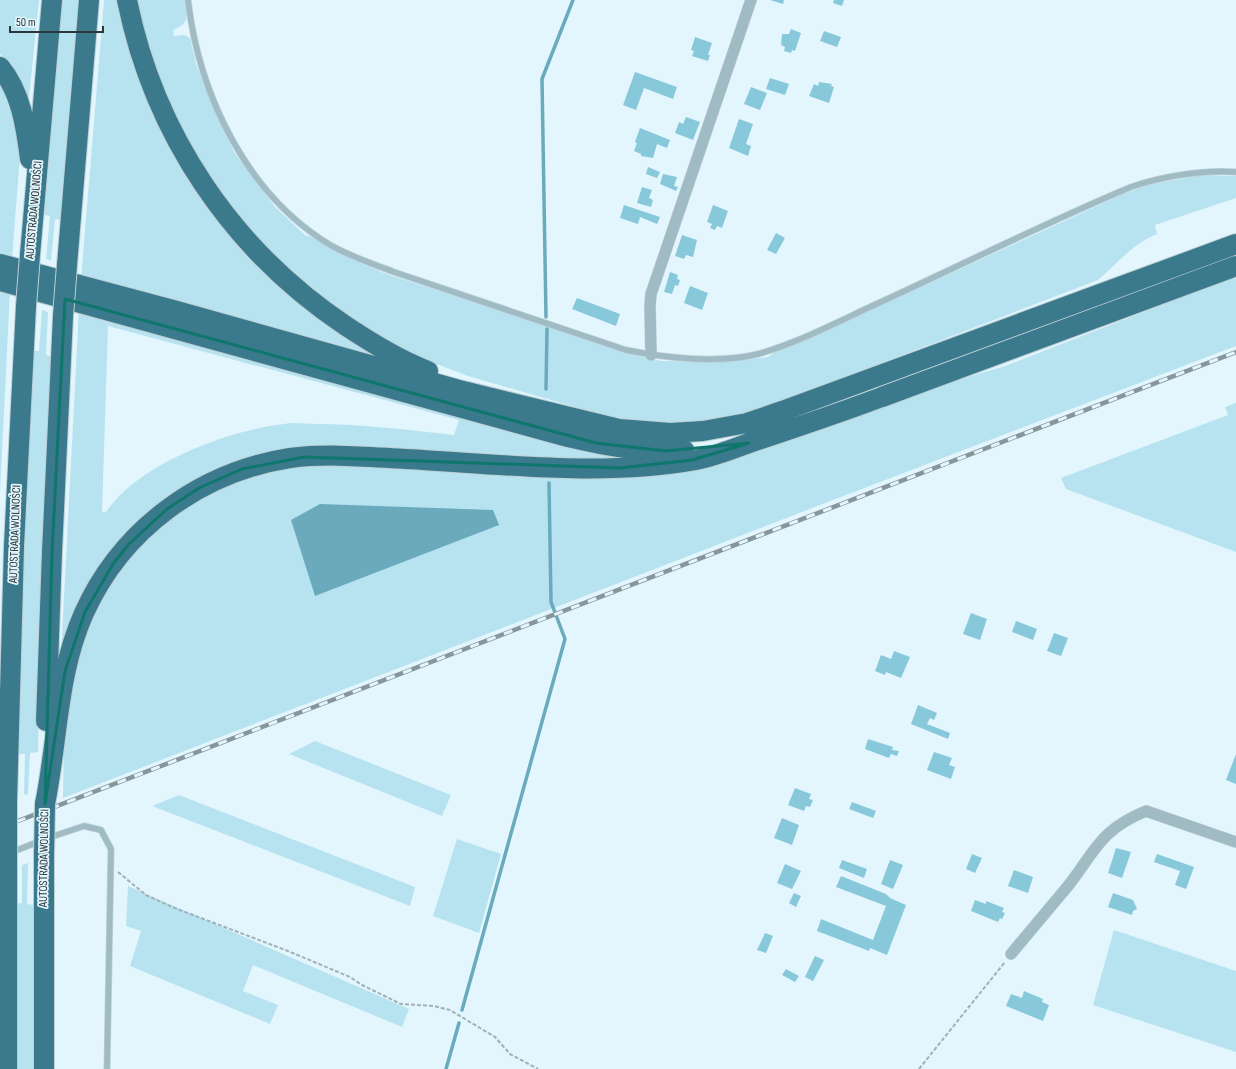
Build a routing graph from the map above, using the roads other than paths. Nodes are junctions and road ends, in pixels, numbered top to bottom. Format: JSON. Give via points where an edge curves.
{"nodes":[{"id":1,"x":52,"y":0,"type":"edge"},
{"id":2,"x":89,"y":0,"type":"edge"},
{"id":3,"x":127,"y":0,"type":"edge"},
{"id":4,"x":188,"y":0,"type":"edge"},
{"id":5,"x":751,"y":0,"type":"edge"},
{"id":6,"x":0,"y":67,"type":"edge"},
{"id":7,"x":1236,"y":172,"type":"edge"},
{"id":8,"x":35,"y":197,"type":"junction"},
{"id":9,"x":1236,"y":244,"type":"edge"},
{"id":10,"x":0,"y":264,"type":"edge"},
{"id":11,"x":1236,"y":266,"type":"edge"},
{"id":12,"x":0,"y":281,"type":"edge"},
{"id":13,"x":651,"y":355,"type":"junction"},
{"id":14,"x":524,"y":405,"type":"junction"},
{"id":15,"x":749,"y":443,"type":"junction"},
{"id":16,"x":46,"y":792,"type":"junction"},
{"id":17,"x":1236,"y":842,"type":"edge"},
{"id":18,"x":3,"y":863,"type":"edge"},
{"id":19,"x":1012,"y":954,"type":"road end"},
{"id":20,"x":7,"y":1069,"type":"edge"},
{"id":21,"x":44,"y":1069,"type":"edge"},
{"id":22,"x":107,"y":1069,"type":"edge"}],
"edges":[{"from":1,"to":8,"type":"highway","name":"AUTOSTRADA WOLNOŚCI"},
{"from":2,"to":16,"type":"highway","name":"AUTOSTRADA WOLNOŚCI","bridge":true,"via":[[64,316],[52,552]]},
{"from":3,"to":14,"type":"highway","via":[[145,69],[168,124],[184,155],[215,203],[256,251],[326,313],[393,355]]},
{"from":4,"to":13,"type":"lane","via":[[199,61],[227,130],[243,158],[282,208],[308,230],[332,246],[387,270],[626,350]]},
{"from":5,"to":13,"type":"street","via":[[651,294]]},
{"from":6,"to":8,"type":"highway","via":[[11,83],[23,119]]},
{"from":7,"to":13,"type":"lane","via":[[1177,175],[1131,187],[821,329],[757,354],[699,359]]},
{"from":8,"to":18,"type":"highway","name":"AUTOSTRADA WOLNOŚCI","bridge":true,"via":[[26,306],[14,546]]},
{"from":9,"to":14,"type":"highway","via":[[788,410],[724,428],[670,433],[636,431],[594,424]]},
{"from":10,"to":14,"type":"highway","via":[[459,390]]},
{"from":11,"to":15,"type":"highway"},
{"from":12,"to":15,"type":"highway","via":[[589,442],[666,451]]},
{"from":15,"to":16,"type":"highway","via":[[722,454],[692,460],[620,468],[354,456],[304,457],[258,465],[216,480],[167,509],[149,523],[112,564],[100,584],[85,612],[65,671]]},
{"from":16,"to":21,"type":"highway","name":"AUTOSTRADA WOLNOŚCI","bridge":true},
{"from":17,"to":19,"type":"street","via":[[1146,811],[1128,819],[1112,829],[1095,847],[1069,884]]},
{"from":18,"to":20,"type":"highway","name":"AUTOSTRADA WOLNOŚCI"},
{"from":18,"to":22,"type":"lane","via":[[66,831],[84,826],[101,830],[107,839],[111,849],[112,868]]}]}
